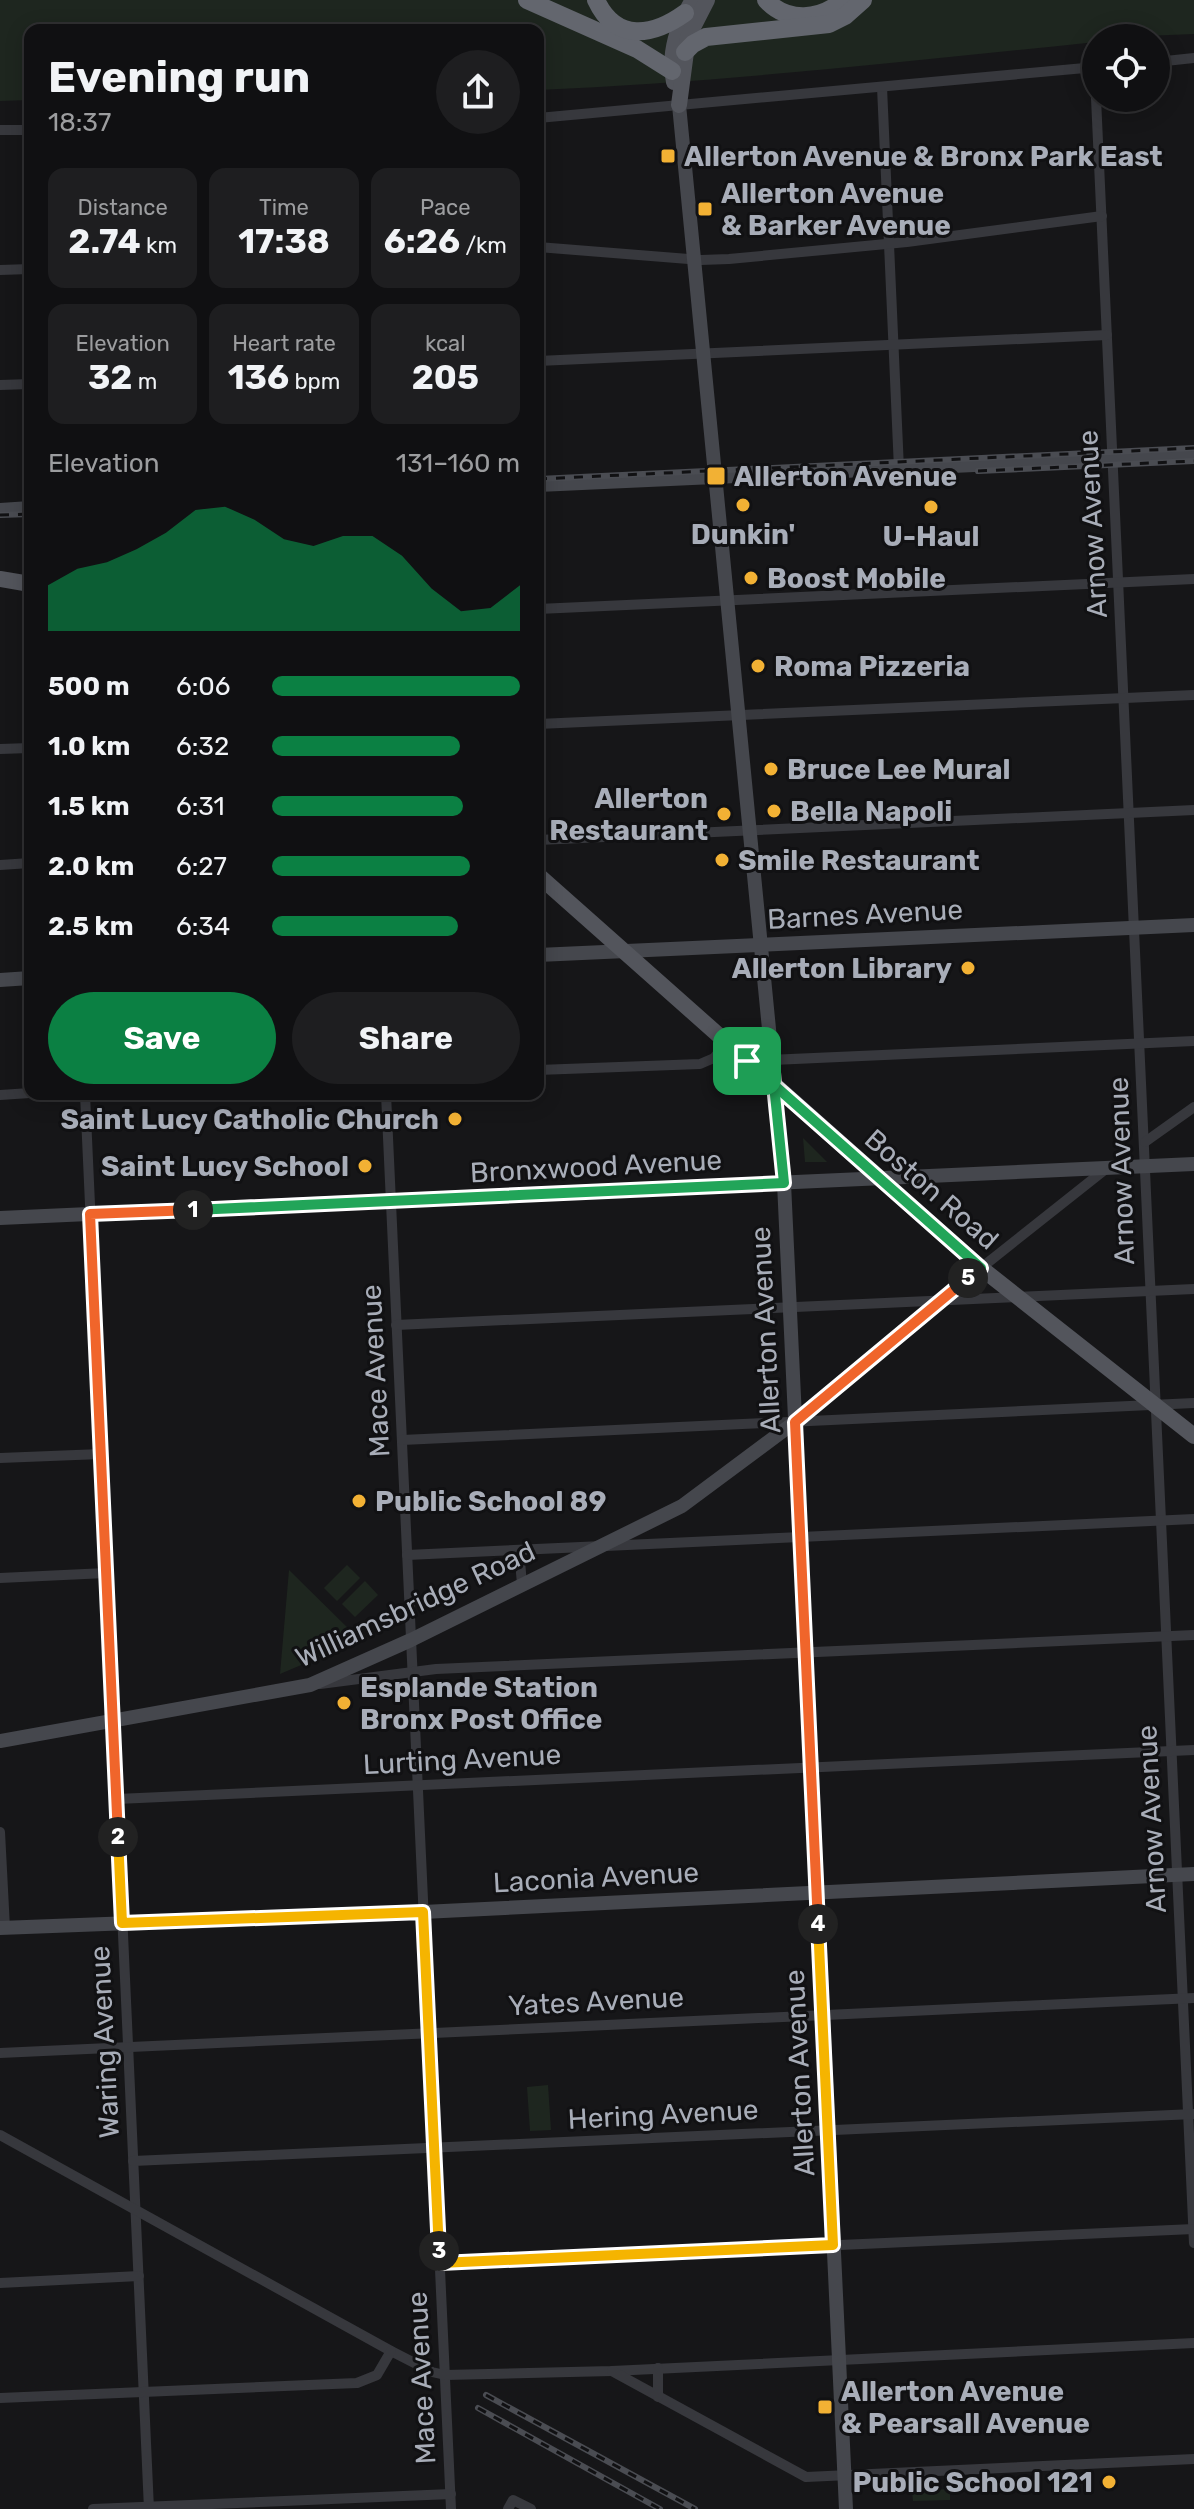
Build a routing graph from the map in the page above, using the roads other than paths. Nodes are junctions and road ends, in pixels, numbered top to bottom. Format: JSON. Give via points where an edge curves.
{"nodes":[{"id":1,"x":527,"y":0,"type":"edge"},
{"id":2,"x":596,"y":0,"type":"edge"},
{"id":3,"x":707,"y":0,"type":"edge"},
{"id":4,"x":766,"y":0,"type":"edge"},
{"id":5,"x":843,"y":0,"type":"edge"},
{"id":6,"x":863,"y":0,"type":"edge"},
{"id":7,"x":689,"y":6,"type":"edge"},
{"id":8,"x":685,"y":52,"type":"junction"},
{"id":9,"x":1194,"y":58,"type":"edge"},
{"id":10,"x":1170,"y":61,"type":"edge"},
{"id":11,"x":1082,"y":68,"type":"edge"},
{"id":12,"x":672,"y":71,"type":"junction"},
{"id":13,"x":882,"y":87,"type":"junction"},
{"id":14,"x":679,"y":105,"type":"junction"},
{"id":15,"x":1097,"y":112,"type":"edge"},
{"id":16,"x":544,"y":117,"type":"edge"},
{"id":17,"x":0,"y":130,"type":"edge"},
{"id":18,"x":24,"y":130,"type":"edge"},
{"id":19,"x":1102,"y":216,"type":"junction"},
{"id":20,"x":889,"y":244,"type":"junction"},
{"id":21,"x":544,"y":247,"type":"edge"},
{"id":22,"x":694,"y":259,"type":"junction"},
{"id":23,"x":24,"y":269,"type":"edge"},
{"id":24,"x":0,"y":270,"type":"edge"},
{"id":25,"x":1107,"y":335,"type":"junction"},
{"id":26,"x":894,"y":345,"type":"junction"},
{"id":27,"x":703,"y":353,"type":"junction"},
{"id":28,"x":544,"y":361,"type":"edge"},
{"id":29,"x":24,"y":384,"type":"edge"},
{"id":30,"x":0,"y":385,"type":"edge"},
{"id":31,"x":1194,"y":455,"type":"edge"},
{"id":32,"x":1113,"y":459,"type":"junction"},
{"id":33,"x":899,"y":469,"type":"junction"},
{"id":34,"x":716,"y":477,"type":"junction"},
{"id":35,"x":544,"y":485,"type":"edge"},
{"id":36,"x":24,"y":508,"type":"edge"},
{"id":37,"x":0,"y":510,"type":"edge"},
{"id":38,"x":0,"y":579,"type":"edge"},
{"id":39,"x":1194,"y":579,"type":"edge"},
{"id":40,"x":24,"y":583,"type":"edge"},
{"id":41,"x":1118,"y":583,"type":"junction"},
{"id":42,"x":728,"y":600,"type":"junction"},
{"id":43,"x":544,"y":609,"type":"edge"},
{"id":44,"x":1194,"y":695,"type":"edge"},
{"id":45,"x":1124,"y":698,"type":"junction"},
{"id":46,"x":739,"y":715,"type":"junction"},
{"id":47,"x":544,"y":724,"type":"edge"},
{"id":48,"x":24,"y":748,"type":"edge"},
{"id":49,"x":0,"y":749,"type":"edge"},
{"id":50,"x":1194,"y":810,"type":"edge"},
{"id":51,"x":1129,"y":813,"type":"junction"},
{"id":52,"x":750,"y":830,"type":"junction"},
{"id":53,"x":544,"y":840,"type":"edge"},
{"id":54,"x":24,"y":863,"type":"edge"},
{"id":55,"x":0,"y":865,"type":"edge"},
{"id":56,"x":544,"y":880,"type":"edge"},
{"id":57,"x":1194,"y":925,"type":"edge"},
{"id":58,"x":1134,"y":928,"type":"junction"},
{"id":59,"x":761,"y":944,"type":"junction"},
{"id":60,"x":623,"y":951,"type":"junction"},
{"id":61,"x":544,"y":955,"type":"edge"},
{"id":62,"x":24,"y":978,"type":"edge"},
{"id":63,"x":0,"y":980,"type":"edge"},
{"id":64,"x":1194,"y":1041,"type":"edge"},
{"id":65,"x":726,"y":1043,"type":"junction"},
{"id":66,"x":1140,"y":1043,"type":"junction"},
{"id":67,"x":772,"y":1060,"type":"junction"},
{"id":68,"x":747,"y":1061,"type":"junction"},
{"id":69,"x":544,"y":1070,"type":"edge"},
{"id":70,"x":774,"y":1085,"type":"junction"},
{"id":71,"x":24,"y":1093,"type":"edge"},
{"id":72,"x":0,"y":1095,"type":"edge"},
{"id":73,"x":85,"y":1100,"type":"edge"},
{"id":74,"x":386,"y":1100,"type":"edge"},
{"id":75,"x":1194,"y":1107,"type":"edge"},
{"id":76,"x":1145,"y":1142,"type":"junction"},
{"id":77,"x":1194,"y":1164,"type":"edge"},
{"id":78,"x":1145,"y":1166,"type":"junction"},
{"id":79,"x":1107,"y":1168,"type":"junction"},
{"id":80,"x":882,"y":1179,"type":"junction"},
{"id":81,"x":784,"y":1183,"type":"junction"},
{"id":82,"x":391,"y":1201,"type":"junction"},
{"id":83,"x":90,"y":1214,"type":"junction"},
{"id":84,"x":0,"y":1218,"type":"edge"},
{"id":85,"x":981,"y":1268,"type":"junction"},
{"id":86,"x":1194,"y":1289,"type":"edge"},
{"id":87,"x":1150,"y":1291,"type":"junction"},
{"id":88,"x":1016,"y":1297,"type":"junction"},
{"id":89,"x":938,"y":1301,"type":"junction"},
{"id":90,"x":790,"y":1307,"type":"junction"},
{"id":91,"x":396,"y":1325,"type":"junction"},
{"id":92,"x":1194,"y":1403,"type":"edge"},
{"id":93,"x":1155,"y":1405,"type":"junction"},
{"id":94,"x":795,"y":1422,"type":"junction"},
{"id":95,"x":1194,"y":1436,"type":"edge"},
{"id":96,"x":402,"y":1440,"type":"junction"},
{"id":97,"x":101,"y":1454,"type":"junction"},
{"id":98,"x":0,"y":1458,"type":"edge"},
{"id":99,"x":1194,"y":1519,"type":"edge"},
{"id":100,"x":1162,"y":1521,"type":"junction"},
{"id":101,"x":801,"y":1537,"type":"junction"},
{"id":102,"x":600,"y":1546,"type":"junction"},
{"id":103,"x":519,"y":1550,"type":"junction"},
{"id":104,"x":407,"y":1555,"type":"junction"},
{"id":105,"x":106,"y":1573,"type":"junction"},
{"id":106,"x":0,"y":1578,"type":"edge"},
{"id":107,"x":522,"y":1584,"type":"junction"},
{"id":108,"x":1194,"y":1635,"type":"edge"},
{"id":109,"x":1167,"y":1636,"type":"junction"},
{"id":110,"x":411,"y":1640,"type":"junction"},
{"id":111,"x":806,"y":1653,"type":"junction"},
{"id":112,"x":413,"y":1673,"type":"junction"},
{"id":113,"x":310,"y":1685,"type":"junction"},
{"id":114,"x":113,"y":1721,"type":"junction"},
{"id":115,"x":0,"y":1741,"type":"edge"},
{"id":116,"x":1194,"y":1750,"type":"edge"},
{"id":117,"x":1172,"y":1751,"type":"junction"},
{"id":118,"x":811,"y":1767,"type":"junction"},
{"id":119,"x":417,"y":1785,"type":"junction"},
{"id":120,"x":117,"y":1799,"type":"junction"},
{"id":121,"x":0,"y":1832,"type":"edge"},
{"id":122,"x":1194,"y":1874,"type":"edge"},
{"id":123,"x":1177,"y":1875,"type":"junction"},
{"id":124,"x":816,"y":1891,"type":"junction"},
{"id":125,"x":423,"y":1912,"type":"junction"},
{"id":126,"x":122,"y":1923,"type":"junction"},
{"id":127,"x":3,"y":1928,"type":"edge"},
{"id":128,"x":1188,"y":1999,"type":"edge"},
{"id":129,"x":822,"y":2015,"type":"junction"},
{"id":130,"x":429,"y":2033,"type":"junction"},
{"id":131,"x":128,"y":2047,"type":"junction"},
{"id":132,"x":0,"y":2053,"type":"edge"},
{"id":133,"x":1191,"y":2114,"type":"edge"},
{"id":134,"x":827,"y":2130,"type":"junction"},
{"id":135,"x":0,"y":2135,"type":"edge"},
{"id":136,"x":434,"y":2148,"type":"junction"},
{"id":137,"x":133,"y":2161,"type":"junction"},
{"id":138,"x":136,"y":2211,"type":"junction"},
{"id":139,"x":1194,"y":2229,"type":"edge"},
{"id":140,"x":1194,"y":2243,"type":"edge"},
{"id":141,"x":833,"y":2245,"type":"junction"},
{"id":142,"x":440,"y":2263,"type":"junction"},
{"id":143,"x":139,"y":2276,"type":"junction"},
{"id":144,"x":0,"y":2283,"type":"edge"},
{"id":145,"x":1194,"y":2343,"type":"edge"},
{"id":146,"x":391,"y":2351,"type":"junction"},
{"id":147,"x":838,"y":2360,"type":"junction"},
{"id":148,"x":658,"y":2368,"type":"junction"},
{"id":149,"x":612,"y":2371,"type":"junction"},
{"id":150,"x":445,"y":2375,"type":"junction"},
{"id":151,"x":143,"y":2391,"type":"junction"},
{"id":152,"x":658,"y":2397,"type":"junction"},
{"id":153,"x":0,"y":2398,"type":"edge"},
{"id":154,"x":1194,"y":2459,"type":"edge"},
{"id":155,"x":844,"y":2474,"type":"junction"},
{"id":156,"x":451,"y":2494,"type":"junction"},
{"id":157,"x":149,"y":2508,"type":"edge"},
{"id":158,"x":93,"y":2509,"type":"edge"},
{"id":159,"x":451,"y":2509,"type":"edge"},
{"id":160,"x":508,"y":2509,"type":"edge"},
{"id":161,"x":531,"y":2509,"type":"edge"},
{"id":162,"x":846,"y":2509,"type":"edge"}],
"edges":[{"from":1,"to":12,"type":"highway","via":[[637,49]]},
{"from":2,"to":7,"type":"highway","via":[[613,23],[636,32],[661,28]]},
{"from":3,"to":8,"type":"main road"},
{"from":4,"to":5,"type":"highway","via":[[782,12],[803,16],[825,13]]},
{"from":6,"to":8,"type":"highway","via":[[829,24],[706,37]]},
{"from":7,"to":12,"type":"main road","via":[[675,43]]},
{"from":8,"to":14,"type":"main road"},
{"from":9,"to":10,"type":"street"},
{"from":11,"to":13,"type":"street"},
{"from":12,"to":14,"type":"main road"},
{"from":13,"to":14,"type":"street"},
{"from":13,"to":20,"type":"street"},
{"from":14,"to":16,"type":"street"},
{"from":14,"to":22,"type":"main road","name":"Allerton Avenue"},
{"from":15,"to":19,"type":"street","name":"Arnow Avenue"},
{"from":17,"to":18,"type":"street"},
{"from":19,"to":20,"type":"street"},
{"from":19,"to":25,"type":"street","name":"Arnow Avenue"},
{"from":20,"to":22,"type":"street"},
{"from":20,"to":26,"type":"street"},
{"from":21,"to":22,"type":"street"},
{"from":22,"to":27,"type":"main road","name":"Allerton Avenue"},
{"from":23,"to":24,"type":"street"},
{"from":25,"to":26,"type":"street"},
{"from":25,"to":32,"type":"street","name":"Arnow Avenue"},
{"from":26,"to":27,"type":"street"},
{"from":26,"to":33,"type":"street"},
{"from":27,"to":28,"type":"street"},
{"from":27,"to":34,"type":"main road","name":"Allerton Avenue"},
{"from":29,"to":30,"type":"street"},
{"from":31,"to":32,"type":"main road"},
{"from":32,"to":33,"type":"main road"},
{"from":32,"to":41,"type":"street","name":"Arnow Avenue"},
{"from":33,"to":34,"type":"main road"},
{"from":34,"to":35,"type":"main road"},
{"from":34,"to":42,"type":"main road","name":"Allerton Avenue"},
{"from":36,"to":37,"type":"main road"},
{"from":38,"to":40,"type":"main road"},
{"from":39,"to":41,"type":"street"},
{"from":41,"to":42,"type":"street"},
{"from":41,"to":45,"type":"street","name":"Arnow Avenue"},
{"from":42,"to":43,"type":"street"},
{"from":42,"to":46,"type":"main road","name":"Allerton Avenue"},
{"from":44,"to":45,"type":"street"},
{"from":45,"to":46,"type":"street"},
{"from":45,"to":51,"type":"street","name":"Arnow Avenue"},
{"from":46,"to":47,"type":"street"},
{"from":46,"to":52,"type":"main road","name":"Allerton Avenue"},
{"from":48,"to":49,"type":"street"},
{"from":50,"to":51,"type":"street"},
{"from":51,"to":52,"type":"street"},
{"from":51,"to":58,"type":"street","name":"Arnow Avenue"},
{"from":52,"to":53,"type":"street"},
{"from":52,"to":59,"type":"main road","name":"Allerton Avenue"},
{"from":54,"to":55,"type":"street"},
{"from":56,"to":60,"type":"main road","name":"Boston Road"},
{"from":57,"to":58,"type":"main road","name":"Barnes Avenue"},
{"from":58,"to":59,"type":"main road","name":"Barnes Avenue"},
{"from":58,"to":66,"type":"street","name":"Arnow Avenue"},
{"from":59,"to":60,"type":"main road","name":"Barnes Avenue"},
{"from":59,"to":67,"type":"main road","name":"Allerton Avenue"},
{"from":60,"to":61,"type":"main road","name":"Barnes Avenue"},
{"from":60,"to":65,"type":"main road","name":"Boston Road"},
{"from":62,"to":63,"type":"main road"},
{"from":64,"to":66,"type":"street"},
{"from":65,"to":68,"type":"main road","name":"Boston Road"},
{"from":65,"to":69,"type":"street","via":[[714,1058],[700,1064]]},
{"from":66,"to":67,"type":"street"},
{"from":66,"to":76,"type":"street","name":"Arnow Avenue"},
{"from":67,"to":68,"type":"street"},
{"from":67,"to":70,"type":"main road","name":"Allerton Avenue"},
{"from":68,"to":70,"type":"main road","name":"Boston Road"},
{"from":70,"to":80,"type":"main road","name":"Boston Road"},
{"from":70,"to":81,"type":"main road","name":"Allerton Avenue"},
{"from":71,"to":72,"type":"street"},
{"from":73,"to":83,"type":"street","name":"Waring Avenue"},
{"from":74,"to":82,"type":"street","name":"Mace Avenue"},
{"from":75,"to":76,"type":"street"},
{"from":76,"to":78,"type":"street","name":"Arnow Avenue"},
{"from":77,"to":78,"type":"main road","name":"Bronxwood Avenue"},
{"from":78,"to":79,"type":"main road","name":"Bronxwood Avenue"},
{"from":78,"to":87,"type":"street","name":"Arnow Avenue"},
{"from":79,"to":80,"type":"main road","name":"Bronxwood Avenue"},
{"from":79,"to":85,"type":"street","name":"Williamsbridge Road"},
{"from":80,"to":81,"type":"main road","name":"Bronxwood Avenue"},
{"from":80,"to":85,"type":"main road","name":"Boston Road"},
{"from":81,"to":82,"type":"main road","name":"Bronxwood Avenue"},
{"from":81,"to":90,"type":"main road","name":"Allerton Avenue"},
{"from":82,"to":83,"type":"main road","name":"Bronxwood Avenue"},
{"from":82,"to":91,"type":"street","name":"Mace Avenue"},
{"from":83,"to":84,"type":"main road","name":"Bronxwood Avenue"},
{"from":83,"to":97,"type":"street","name":"Waring Avenue"},
{"from":85,"to":88,"type":"main road","name":"Boston Road"},
{"from":85,"to":89,"type":"main road","name":"Williamsbridge Road"},
{"from":86,"to":87,"type":"street"},
{"from":87,"to":88,"type":"street"},
{"from":87,"to":93,"type":"street","name":"Arnow Avenue"},
{"from":88,"to":89,"type":"street"},
{"from":88,"to":93,"type":"main road","name":"Boston Road"},
{"from":89,"to":90,"type":"street"},
{"from":89,"to":94,"type":"main road","name":"Williamsbridge Road"},
{"from":90,"to":91,"type":"street"},
{"from":90,"to":94,"type":"main road","name":"Allerton Avenue"},
{"from":91,"to":96,"type":"street","name":"Mace Avenue"},
{"from":92,"to":93,"type":"street"},
{"from":93,"to":94,"type":"street"},
{"from":93,"to":95,"type":"main road","name":"Boston Road"},
{"from":93,"to":100,"type":"street","name":"Arnow Avenue"},
{"from":94,"to":96,"type":"street"},
{"from":94,"to":101,"type":"main road","name":"Allerton Avenue"},
{"from":94,"to":102,"type":"main road","name":"Williamsbridge Road","via":[[682,1506]]},
{"from":96,"to":104,"type":"street","name":"Mace Avenue"},
{"from":97,"to":98,"type":"street"},
{"from":97,"to":105,"type":"street","name":"Waring Avenue"},
{"from":99,"to":100,"type":"street"},
{"from":100,"to":101,"type":"street"},
{"from":100,"to":109,"type":"street","name":"Arnow Avenue"},
{"from":101,"to":102,"type":"street"},
{"from":101,"to":111,"type":"main road","name":"Allerton Avenue"},
{"from":102,"to":103,"type":"street"},
{"from":102,"to":107,"type":"main road","name":"Williamsbridge Road"},
{"from":103,"to":104,"type":"street"},
{"from":103,"to":107,"type":"street"},
{"from":104,"to":110,"type":"street","name":"Mace Avenue"},
{"from":105,"to":106,"type":"street"},
{"from":105,"to":114,"type":"street","name":"Waring Avenue"},
{"from":107,"to":110,"type":"main road","name":"Williamsbridge Road"},
{"from":108,"to":109,"type":"street"},
{"from":109,"to":111,"type":"street"},
{"from":109,"to":117,"type":"street","name":"Arnow Avenue"},
{"from":110,"to":112,"type":"street","name":"Mace Avenue"},
{"from":110,"to":113,"type":"main road","name":"Williamsbridge Road"},
{"from":111,"to":112,"type":"street"},
{"from":111,"to":118,"type":"main road","name":"Allerton Avenue"},
{"from":112,"to":113,"type":"street"},
{"from":112,"to":119,"type":"street","name":"Mace Avenue"},
{"from":113,"to":114,"type":"main road","name":"Williamsbridge Road"},
{"from":114,"to":115,"type":"main road","name":"Williamsbridge Road"},
{"from":114,"to":120,"type":"street","name":"Waring Avenue"},
{"from":116,"to":117,"type":"street","name":"Lurting Avenue"},
{"from":117,"to":118,"type":"street","name":"Lurting Avenue"},
{"from":117,"to":123,"type":"street","name":"Arnow Avenue"},
{"from":118,"to":119,"type":"street","name":"Lurting Avenue"},
{"from":118,"to":124,"type":"main road","name":"Allerton Avenue"},
{"from":119,"to":120,"type":"street","name":"Lurting Avenue"},
{"from":119,"to":125,"type":"street","name":"Mace Avenue"},
{"from":120,"to":126,"type":"street","name":"Waring Avenue"},
{"from":121,"to":127,"type":"street"},
{"from":122,"to":123,"type":"main road","name":"Laconia Avenue"},
{"from":123,"to":124,"type":"main road","name":"Laconia Avenue"},
{"from":123,"to":128,"type":"street","name":"Arnow Avenue"},
{"from":124,"to":125,"type":"main road","name":"Laconia Avenue"},
{"from":124,"to":129,"type":"main road","name":"Allerton Avenue"},
{"from":125,"to":126,"type":"main road","name":"Laconia Avenue"},
{"from":125,"to":130,"type":"street","name":"Mace Avenue"},
{"from":126,"to":127,"type":"main road","name":"Laconia Avenue"},
{"from":126,"to":131,"type":"street","name":"Waring Avenue"},
{"from":128,"to":129,"type":"street","name":"Yates Avenue"},
{"from":128,"to":133,"type":"street","name":"Arnow Avenue"},
{"from":129,"to":130,"type":"street","name":"Yates Avenue"},
{"from":129,"to":134,"type":"main road","name":"Allerton Avenue"},
{"from":130,"to":131,"type":"street","name":"Yates Avenue"},
{"from":130,"to":136,"type":"street","name":"Mace Avenue"},
{"from":131,"to":132,"type":"street","name":"Yates Avenue"},
{"from":131,"to":137,"type":"street","name":"Waring Avenue"},
{"from":133,"to":134,"type":"street","name":"Hering Avenue"},
{"from":133,"to":139,"type":"street","name":"Arnow Avenue"},
{"from":134,"to":136,"type":"street","name":"Hering Avenue"},
{"from":134,"to":141,"type":"main road","name":"Allerton Avenue"},
{"from":135,"to":138,"type":"street"},
{"from":136,"to":137,"type":"street","name":"Hering Avenue"},
{"from":136,"to":142,"type":"street","name":"Mace Avenue"},
{"from":137,"to":138,"type":"street","name":"Waring Avenue"},
{"from":138,"to":143,"type":"street","name":"Waring Avenue"},
{"from":138,"to":146,"type":"street"},
{"from":139,"to":140,"type":"street","name":"Arnow Avenue"},
{"from":139,"to":141,"type":"street"},
{"from":141,"to":142,"type":"street"},
{"from":141,"to":147,"type":"main road","name":"Allerton Avenue"},
{"from":142,"to":150,"type":"street","name":"Mace Avenue"},
{"from":143,"to":144,"type":"street"},
{"from":143,"to":151,"type":"street","name":"Waring Avenue"},
{"from":145,"to":147,"type":"street"},
{"from":146,"to":150,"type":"street"},
{"from":146,"to":151,"type":"street","via":[[377,2375],[366,2381]]},
{"from":147,"to":148,"type":"street"},
{"from":147,"to":155,"type":"main road","name":"Allerton Avenue"},
{"from":148,"to":149,"type":"street"},
{"from":148,"to":152,"type":"street"},
{"from":149,"to":150,"type":"street"},
{"from":149,"to":152,"type":"street"},
{"from":150,"to":156,"type":"street","name":"Mace Avenue"},
{"from":151,"to":153,"type":"street"},
{"from":151,"to":157,"type":"street","name":"Waring Avenue"},
{"from":152,"to":155,"type":"street","via":[[806,2477]]},
{"from":154,"to":155,"type":"street"},
{"from":155,"to":162,"type":"main road","name":"Allerton Avenue"},
{"from":156,"to":157,"type":"street"},
{"from":156,"to":159,"type":"street","name":"Mace Avenue"},
{"from":157,"to":158,"type":"street"},
{"from":160,"to":161,"type":"street","via":[[513,2500]]}]}
